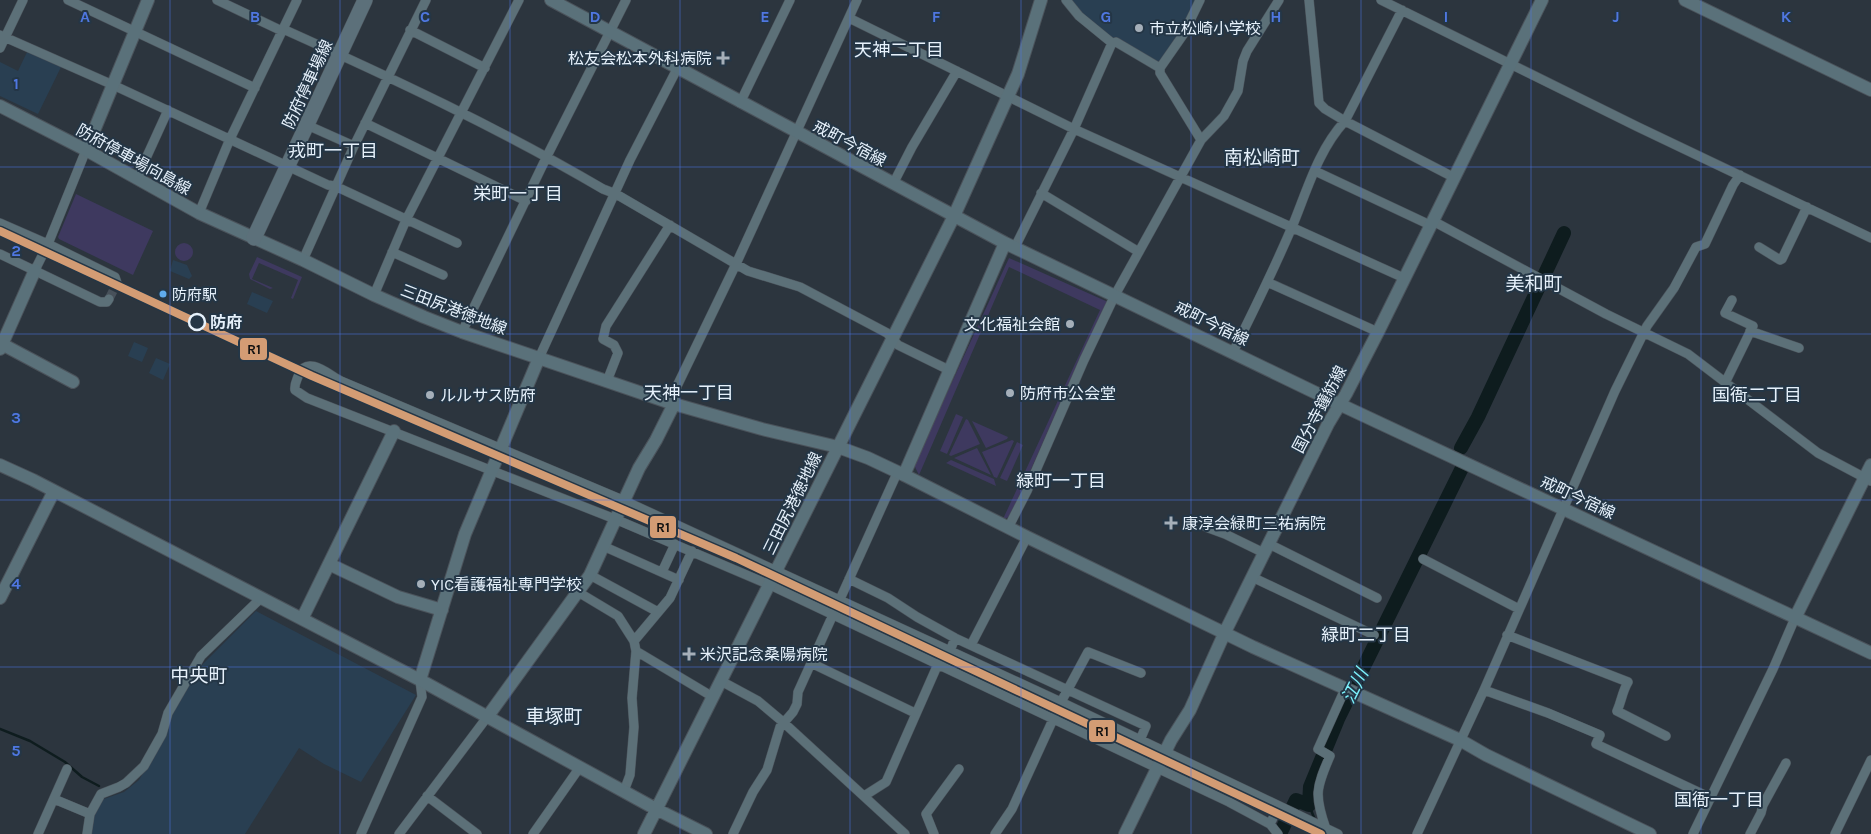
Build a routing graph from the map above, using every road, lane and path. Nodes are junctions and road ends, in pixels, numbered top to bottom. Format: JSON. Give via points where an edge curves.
{"nodes":[{"id":1,"x":23,"y":0,"type":"edge"},
{"id":2,"x":68,"y":0,"type":"edge"},
{"id":3,"x":148,"y":0,"type":"edge"},
{"id":4,"x":217,"y":0,"type":"edge"},
{"id":5,"x":297,"y":0,"type":"edge"},
{"id":6,"x":366,"y":0,"type":"edge"},
{"id":7,"x":426,"y":0,"type":"edge"},
{"id":8,"x":519,"y":0,"type":"edge"},
{"id":9,"x":551,"y":0,"type":"edge"},
{"id":10,"x":626,"y":0,"type":"edge"},
{"id":11,"x":790,"y":0,"type":"edge"},
{"id":12,"x":857,"y":0,"type":"edge"},
{"id":13,"x":1041,"y":0,"type":"edge"},
{"id":14,"x":1066,"y":0,"type":"edge"},
{"id":15,"x":1200,"y":0,"type":"edge"},
{"id":16,"x":1279,"y":0,"type":"edge"},
{"id":17,"x":1309,"y":0,"type":"edge"},
{"id":18,"x":1381,"y":0,"type":"edge"},
{"id":19,"x":1542,"y":0,"type":"edge"},
{"id":20,"x":1685,"y":0,"type":"edge"},
{"id":21,"x":1402,"y":10,"type":"junction"},
{"id":22,"x":849,"y":18,"type":"junction"},
{"id":23,"x":283,"y":30,"type":"junction"},
{"id":24,"x":410,"y":30,"type":"junction"},
{"id":25,"x":135,"y":32,"type":"junction"},
{"id":26,"x":610,"y":32,"type":"junction"},
{"id":27,"x":3,"y":36,"type":"edge"},
{"id":28,"x":1112,"y":43,"type":"junction"},
{"id":29,"x":0,"y":48,"type":"edge"},
{"id":30,"x":340,"y":54,"type":"junction"},
{"id":31,"x":1510,"y":63,"type":"junction"},
{"id":32,"x":485,"y":68,"type":"junction"},
{"id":33,"x":1160,"y":68,"type":"junction"},
{"id":34,"x":677,"y":69,"type":"junction"},
{"id":35,"x":956,"y":71,"type":"junction"},
{"id":36,"x":388,"y":76,"type":"junction"},
{"id":37,"x":113,"y":85,"type":"junction"},
{"id":38,"x":255,"y":88,"type":"junction"},
{"id":39,"x":1871,"y":90,"type":"edge"},
{"id":40,"x":1009,"y":96,"type":"junction"},
{"id":41,"x":740,"y":103,"type":"junction"},
{"id":42,"x":0,"y":106,"type":"edge"},
{"id":43,"x":168,"y":110,"type":"junction"},
{"id":44,"x":462,"y":112,"type":"junction"},
{"id":45,"x":1345,"y":121,"type":"junction"},
{"id":46,"x":364,"y":123,"type":"junction"},
{"id":47,"x":307,"y":125,"type":"junction"},
{"id":48,"x":1074,"y":129,"type":"junction"},
{"id":49,"x":796,"y":132,"type":"junction"},
{"id":50,"x":230,"y":139,"type":"junction"},
{"id":51,"x":1202,"y":140,"type":"junction"},
{"id":52,"x":354,"y":146,"type":"junction"},
{"id":53,"x":86,"y":150,"type":"junction"},
{"id":54,"x":547,"y":156,"type":"junction"},
{"id":55,"x":437,"y":159,"type":"junction"},
{"id":56,"x":288,"y":166,"type":"junction"},
{"id":57,"x":1315,"y":171,"type":"junction"},
{"id":58,"x":1740,"y":175,"type":"junction"},
{"id":59,"x":1180,"y":177,"type":"junction"},
{"id":60,"x":137,"y":178,"type":"junction"},
{"id":61,"x":1455,"y":178,"type":"junction"},
{"id":62,"x":893,"y":184,"type":"junction"},
{"id":63,"x":335,"y":186,"type":"junction"},
{"id":64,"x":1041,"y":193,"type":"junction"},
{"id":65,"x":616,"y":194,"type":"junction"},
{"id":66,"x":526,"y":201,"type":"junction"},
{"id":67,"x":1807,"y":207,"type":"junction"},
{"id":68,"x":198,"y":213,"type":"junction"},
{"id":69,"x":954,"y":216,"type":"junction"},
{"id":70,"x":406,"y":220,"type":"junction"},
{"id":71,"x":1431,"y":223,"type":"junction"},
{"id":72,"x":0,"y":224,"type":"edge"},
{"id":73,"x":670,"y":225,"type":"junction"},
{"id":74,"x":1292,"y":227,"type":"junction"},
{"id":75,"x":254,"y":238,"type":"junction"},
{"id":76,"x":1871,"y":238,"type":"edge"},
{"id":77,"x":457,"y":243,"type":"dead end"},
{"id":78,"x":48,"y":244,"type":"junction"},
{"id":79,"x":1010,"y":245,"type":"junction"},
{"id":80,"x":1759,"y":247,"type":"dead end"},
{"id":81,"x":392,"y":252,"type":"junction"},
{"id":82,"x":1138,"y":252,"type":"junction"},
{"id":83,"x":0,"y":254,"type":"edge"},
{"id":84,"x":303,"y":260,"type":"junction"},
{"id":85,"x":736,"y":264,"type":"junction"},
{"id":86,"x":35,"y":270,"type":"junction"},
{"id":87,"x":443,"y":275,"type":"dead end"},
{"id":88,"x":1404,"y":278,"type":"junction"},
{"id":89,"x":1267,"y":282,"type":"junction"},
{"id":90,"x":117,"y":283,"type":"dead end"},
{"id":91,"x":374,"y":295,"type":"junction"},
{"id":92,"x":1115,"y":295,"type":"junction"},
{"id":93,"x":109,"y":299,"type":"dead end"},
{"id":94,"x":1732,"y":300,"type":"dead end"},
{"id":95,"x":1750,"y":331,"type":"junction"},
{"id":96,"x":462,"y":332,"type":"junction"},
{"id":97,"x":1378,"y":332,"type":"junction"},
{"id":98,"x":1644,"y":332,"type":"junction"},
{"id":99,"x":892,"y":339,"type":"junction"},
{"id":100,"x":1,"y":346,"type":"edge"},
{"id":101,"x":1799,"y":348,"type":"dead end"},
{"id":102,"x":1233,"y":352,"type":"junction"},
{"id":103,"x":539,"y":358,"type":"junction"},
{"id":104,"x":951,"y":370,"type":"junction"},
{"id":105,"x":607,"y":381,"type":"junction"},
{"id":106,"x":73,"y":382,"type":"dead end"},
{"id":107,"x":1725,"y":383,"type":"junction"},
{"id":108,"x":674,"y":404,"type":"junction"},
{"id":109,"x":1339,"y":404,"type":"junction"},
{"id":110,"x":394,"y":431,"type":"junction"},
{"id":111,"x":838,"y":447,"type":"junction"},
{"id":112,"x":502,"y":448,"type":"junction"},
{"id":113,"x":0,"y":465,"type":"edge"},
{"id":114,"x":1871,"y":465,"type":"edge"},
{"id":115,"x":492,"y":470,"type":"junction"},
{"id":116,"x":901,"y":473,"type":"junction"},
{"id":117,"x":1868,"y":480,"type":"edge"},
{"id":118,"x":54,"y":492,"type":"junction"},
{"id":119,"x":625,"y":501,"type":"junction"},
{"id":120,"x":1564,"y":508,"type":"junction"},
{"id":121,"x":615,"y":519,"type":"junction"},
{"id":122,"x":1206,"y":527,"type":"dead end"},
{"id":123,"x":1008,"y":528,"type":"junction"},
{"id":124,"x":1027,"y":537,"type":"junction"},
{"id":125,"x":675,"y":544,"type":"junction"},
{"id":126,"x":603,"y":546,"type":"junction"},
{"id":127,"x":1266,"y":549,"type":"junction"},
{"id":128,"x":692,"y":551,"type":"junction"},
{"id":129,"x":1423,"y":559,"type":"dead end"},
{"id":130,"x":329,"y":564,"type":"junction"},
{"id":131,"x":778,"y":570,"type":"junction"},
{"id":132,"x":662,"y":572,"type":"junction"},
{"id":133,"x":590,"y":575,"type":"junction"},
{"id":134,"x":1252,"y":578,"type":"junction"},
{"id":135,"x":849,"y":579,"type":"junction"},
{"id":136,"x":679,"y":580,"type":"junction"},
{"id":137,"x":770,"y":585,"type":"junction"},
{"id":138,"x":578,"y":592,"type":"junction"},
{"id":139,"x":0,"y":598,"type":"edge"},
{"id":140,"x":261,"y":598,"type":"junction"},
{"id":141,"x":1377,"y":598,"type":"dead end"},
{"id":142,"x":841,"y":600,"type":"junction"},
{"id":143,"x":1519,"y":609,"type":"junction"},
{"id":144,"x":442,"y":610,"type":"junction"},
{"id":145,"x":658,"y":612,"type":"junction"},
{"id":146,"x":832,"y":615,"type":"junction"},
{"id":147,"x":1795,"y":618,"type":"junction"},
{"id":148,"x":302,"y":619,"type":"junction"},
{"id":149,"x":1225,"y":632,"type":"junction"},
{"id":150,"x":1374,"y":635,"type":"dead end"},
{"id":151,"x":1508,"y":635,"type":"junction"},
{"id":152,"x":955,"y":638,"type":"junction"},
{"id":153,"x":634,"y":641,"type":"junction"},
{"id":154,"x":971,"y":645,"type":"junction"},
{"id":155,"x":950,"y":650,"type":"junction"},
{"id":156,"x":636,"y":651,"type":"junction"},
{"id":157,"x":1871,"y":653,"type":"edge"},
{"id":158,"x":811,"y":663,"type":"junction"},
{"id":159,"x":938,"y":664,"type":"junction"},
{"id":160,"x":1141,"y":673,"type":"dead end"},
{"id":161,"x":420,"y":680,"type":"junction"},
{"id":162,"x":720,"y":681,"type":"junction"},
{"id":163,"x":1068,"y":689,"type":"junction"},
{"id":164,"x":1346,"y":689,"type":"junction"},
{"id":165,"x":1484,"y":690,"type":"junction"},
{"id":166,"x":713,"y":697,"type":"junction"},
{"id":167,"x":1061,"y":702,"type":"junction"},
{"id":168,"x":915,"y":713,"type":"junction"},
{"id":169,"x":488,"y":716,"type":"junction"},
{"id":170,"x":1054,"y":719,"type":"junction"},
{"id":171,"x":783,"y":722,"type":"junction"},
{"id":172,"x":1666,"y":736,"type":"dead end"},
{"id":173,"x":1140,"y":740,"type":"junction"},
{"id":174,"x":1460,"y":740,"type":"junction"},
{"id":175,"x":1166,"y":752,"type":"junction"},
{"id":176,"x":1871,"y":760,"type":"edge"},
{"id":177,"x":1786,"y":763,"type":"dead end"},
{"id":178,"x":580,"y":767,"type":"junction"},
{"id":179,"x":1157,"y":768,"type":"junction"},
{"id":180,"x":67,"y":769,"type":"dead end"},
{"id":181,"x":959,"y":769,"type":"dead end"},
{"id":182,"x":624,"y":792,"type":"junction"},
{"id":183,"x":427,"y":796,"type":"junction"},
{"id":184,"x":864,"y":796,"type":"junction"},
{"id":185,"x":1711,"y":798,"type":"junction"},
{"id":186,"x":54,"y":799,"type":"junction"},
{"id":187,"x":1279,"y":806,"type":"junction"},
{"id":188,"x":656,"y":809,"type":"junction"},
{"id":189,"x":90,"y":814,"type":"junction"},
{"id":190,"x":1270,"y":824,"type":"junction"},
{"id":191,"x":1326,"y":828,"type":"junction"},
{"id":192,"x":701,"y":832,"type":"edge"},
{"id":193,"x":38,"y":834,"type":"edge"},
{"id":194,"x":87,"y":834,"type":"edge"},
{"id":195,"x":361,"y":834,"type":"edge"},
{"id":196,"x":399,"y":834,"type":"edge"},
{"id":197,"x":477,"y":834,"type":"edge"},
{"id":198,"x":533,"y":834,"type":"edge"},
{"id":199,"x":644,"y":834,"type":"edge"},
{"id":200,"x":732,"y":834,"type":"edge"},
{"id":201,"x":905,"y":834,"type":"edge"},
{"id":202,"x":934,"y":834,"type":"edge"},
{"id":203,"x":995,"y":834,"type":"edge"},
{"id":204,"x":1125,"y":834,"type":"edge"},
{"id":205,"x":1276,"y":834,"type":"edge"},
{"id":206,"x":1338,"y":834,"type":"edge"},
{"id":207,"x":1417,"y":834,"type":"edge"},
{"id":208,"x":1650,"y":834,"type":"edge"},
{"id":209,"x":1693,"y":834,"type":"edge"},
{"id":210,"x":1750,"y":834,"type":"edge"},
{"id":211,"x":1835,"y":834,"type":"edge"}],
"edges":[{"from":1,"to":27,"type":"street"},
{"from":2,"to":25,"type":"street"},
{"from":3,"to":25,"type":"street"},
{"from":4,"to":23,"type":"street"},
{"from":5,"to":23,"type":"street"},
{"from":6,"to":30,"type":"main road","name":"防府停車場線"},
{"from":7,"to":24,"type":"street"},
{"from":8,"to":32,"type":"street"},
{"from":9,"to":26,"type":"street","name":"戒町今宿線"},
{"from":10,"to":26,"type":"street"},
{"from":11,"to":41,"type":"street"},
{"from":12,"to":22,"type":"street"},
{"from":13,"to":40,"type":"street"},
{"from":14,"to":28,"type":"street","via":[[1079,16]]},
{"from":15,"to":33,"type":"street","via":[[1183,35]]},
{"from":16,"to":51,"type":"street","via":[[1247,51],[1238,91],[1224,116]]},
{"from":17,"to":45,"type":"street","via":[[1319,103]]},
{"from":18,"to":21,"type":"street"},
{"from":19,"to":31,"type":"street","name":"国分寺鐘紡線"},
{"from":20,"to":39,"type":"street"},
{"from":21,"to":31,"type":"street"},
{"from":21,"to":45,"type":"street"},
{"from":22,"to":35,"type":"street"},
{"from":22,"to":49,"type":"street"},
{"from":23,"to":30,"type":"street"},
{"from":23,"to":38,"type":"street"},
{"from":24,"to":32,"type":"street"},
{"from":24,"to":36,"type":"street"},
{"from":25,"to":37,"type":"street"},
{"from":25,"to":38,"type":"street"},
{"from":26,"to":34,"type":"street","name":"戒町今宿線"},
{"from":26,"to":54,"type":"street"},
{"from":27,"to":29,"type":"street"},
{"from":27,"to":37,"type":"street"},
{"from":28,"to":33,"type":"street","via":[[1116,42]]},
{"from":28,"to":48,"type":"street"},
{"from":30,"to":36,"type":"street"},
{"from":30,"to":47,"type":"main road","name":"防府停車場線"},
{"from":31,"to":58,"type":"street"},
{"from":31,"to":61,"type":"street","name":"国分寺鐘紡線"},
{"from":32,"to":44,"type":"street"},
{"from":33,"to":51,"type":"street","via":[[1160,73]]},
{"from":34,"to":41,"type":"street","name":"戒町今宿線"},
{"from":34,"to":65,"type":"street"},
{"from":35,"to":40,"type":"street"},
{"from":35,"to":62,"type":"street"},
{"from":36,"to":44,"type":"street"},
{"from":36,"to":46,"type":"street"},
{"from":37,"to":43,"type":"street"},
{"from":37,"to":53,"type":"street"},
{"from":38,"to":50,"type":"street"},
{"from":40,"to":48,"type":"street"},
{"from":40,"to":69,"type":"street"},
{"from":41,"to":49,"type":"street","name":"戒町今宿線"},
{"from":42,"to":53,"type":"street","name":"防府停車場向島線"},
{"from":43,"to":50,"type":"street"},
{"from":43,"to":60,"type":"street"},
{"from":44,"to":54,"type":"street"},
{"from":44,"to":55,"type":"street"},
{"from":45,"to":57,"type":"street"},
{"from":45,"to":61,"type":"street"},
{"from":46,"to":52,"type":"street"},
{"from":46,"to":55,"type":"street"},
{"from":47,"to":52,"type":"street"},
{"from":47,"to":56,"type":"main road","name":"防府停車場線"},
{"from":48,"to":59,"type":"street"},
{"from":48,"to":64,"type":"street"},
{"from":49,"to":62,"type":"street","name":"戒町今宿線"},
{"from":49,"to":85,"type":"street"},
{"from":50,"to":56,"type":"street"},
{"from":50,"to":68,"type":"street"},
{"from":51,"to":59,"type":"street"},
{"from":52,"to":63,"type":"street"},
{"from":53,"to":60,"type":"street","name":"防府停車場向島線"},
{"from":53,"to":78,"type":"street"},
{"from":54,"to":65,"type":"street"},
{"from":54,"to":66,"type":"street"},
{"from":55,"to":66,"type":"street"},
{"from":55,"to":70,"type":"street"},
{"from":56,"to":63,"type":"street"},
{"from":56,"to":75,"type":"main road","name":"防府停車場線"},
{"from":57,"to":71,"type":"street"},
{"from":57,"to":74,"type":"street"},
{"from":58,"to":67,"type":"street"},
{"from":58,"to":98,"type":"street","via":[[1705,244],[1696,247],[1674,288]]},
{"from":59,"to":74,"type":"street"},
{"from":59,"to":82,"type":"street"},
{"from":60,"to":68,"type":"street","name":"防府停車場向島線"},
{"from":61,"to":71,"type":"street","name":"国分寺鐘紡線"},
{"from":62,"to":69,"type":"street","name":"戒町今宿線"},
{"from":63,"to":70,"type":"street"},
{"from":63,"to":84,"type":"street"},
{"from":64,"to":79,"type":"street"},
{"from":64,"to":82,"type":"street"},
{"from":65,"to":73,"type":"street"},
{"from":65,"to":103,"type":"street"},
{"from":66,"to":96,"type":"street"},
{"from":67,"to":76,"type":"street"},
{"from":67,"to":80,"type":"street","via":[[1782,259]]},
{"from":68,"to":75,"type":"street","name":"防府停車場向島線"},
{"from":69,"to":79,"type":"street","name":"戒町今宿線"},
{"from":69,"to":99,"type":"street"},
{"from":70,"to":77,"type":"street"},
{"from":70,"to":81,"type":"street"},
{"from":71,"to":88,"type":"street","name":"国分寺鐘紡線"},
{"from":71,"to":98,"type":"street"},
{"from":72,"to":78,"type":"street"},
{"from":73,"to":85,"type":"street"},
{"from":73,"to":105,"type":"street","via":[[606,326],[603,339],[614,345],[618,352]]},
{"from":74,"to":88,"type":"street"},
{"from":74,"to":89,"type":"street"},
{"from":75,"to":84,"type":"street","name":"三田尻港徳地線"},
{"from":78,"to":86,"type":"street"},
{"from":78,"to":90,"type":"street","via":[[115,277]]},
{"from":79,"to":92,"type":"street","name":"戒町今宿線"},
{"from":79,"to":104,"type":"street"},
{"from":81,"to":87,"type":"street"},
{"from":81,"to":91,"type":"street"},
{"from":82,"to":92,"type":"street"},
{"from":83,"to":86,"type":"street"},
{"from":84,"to":91,"type":"street","name":"三田尻港徳地線"},
{"from":85,"to":99,"type":"street","via":[[748,271],[800,287],[887,332]]},
{"from":85,"to":108,"type":"street","via":[[676,386]]},
{"from":86,"to":93,"type":"street","via":[[100,302]]},
{"from":86,"to":100,"type":"street"},
{"from":88,"to":97,"type":"street","name":"国分寺鐘紡線"},
{"from":89,"to":97,"type":"street"},
{"from":89,"to":102,"type":"street"},
{"from":91,"to":96,"type":"street","name":"三田尻港徳地線"},
{"from":92,"to":102,"type":"street","name":"戒町今宿線"},
{"from":92,"to":123,"type":"street"},
{"from":94,"to":95,"type":"street","via":[[1725,314],[1753,326]]},
{"from":95,"to":101,"type":"street"},
{"from":95,"to":107,"type":"street"},
{"from":96,"to":103,"type":"street","name":"三田尻港徳地線"},
{"from":97,"to":109,"type":"street","name":"国分寺鐘紡線"},
{"from":98,"to":107,"type":"street","via":[[1688,354]]},
{"from":98,"to":120,"type":"street"},
{"from":99,"to":104,"type":"street","via":[[898,345]]},
{"from":99,"to":111,"type":"street"},
{"from":100,"to":106,"type":"street"},
{"from":102,"to":109,"type":"street","name":"戒町今宿線"},
{"from":103,"to":105,"type":"street","name":"三田尻港徳地線"},
{"from":103,"to":112,"type":"street"},
{"from":104,"to":116,"type":"street"},
{"from":105,"to":108,"type":"street","name":"三田尻港徳地線"},
{"from":107,"to":117,"type":"street","via":[[1818,453]]},
{"from":108,"to":111,"type":"street","name":"三田尻港徳地線"},
{"from":108,"to":119,"type":"street"},
{"from":109,"to":120,"type":"street","name":"戒町今宿線"},
{"from":109,"to":127,"type":"street","name":"国分寺鐘紡線"},
{"from":110,"to":112,"type":"street","via":[[298,393],[294,386],[302,369],[314,366],[341,381]]},
{"from":110,"to":115,"type":"street"},
{"from":110,"to":130,"type":"street"},
{"from":111,"to":116,"type":"street"},
{"from":111,"to":131,"type":"street","name":"三田尻港徳地線"},
{"from":112,"to":115,"type":"street"},
{"from":112,"to":119,"type":"street"},
{"from":113,"to":118,"type":"street"},
{"from":114,"to":117,"type":"street"},
{"from":115,"to":121,"type":"street"},
{"from":115,"to":144,"type":"street","via":[[465,534]]},
{"from":116,"to":123,"type":"street"},
{"from":116,"to":135,"type":"street"},
{"from":117,"to":147,"type":"street"},
{"from":118,"to":139,"type":"street"},
{"from":118,"to":140,"type":"street"},
{"from":119,"to":121,"type":"street"},
{"from":119,"to":131,"type":"street"},
{"from":120,"to":143,"type":"street"},
{"from":120,"to":147,"type":"street","name":"戒町今宿線"},
{"from":121,"to":125,"type":"street"},
{"from":121,"to":126,"type":"street"},
{"from":122,"to":127,"type":"street"},
{"from":123,"to":124,"type":"street"},
{"from":124,"to":149,"type":"street"},
{"from":124,"to":154,"type":"street"},
{"from":125,"to":128,"type":"street"},
{"from":125,"to":132,"type":"street"},
{"from":126,"to":132,"type":"street"},
{"from":126,"to":133,"type":"street"},
{"from":127,"to":134,"type":"street","name":"国分寺鐘紡線"},
{"from":127,"to":141,"type":"street"},
{"from":128,"to":136,"type":"street"},
{"from":128,"to":137,"type":"street"},
{"from":129,"to":143,"type":"street"},
{"from":130,"to":144,"type":"street","via":[[398,597]]},
{"from":130,"to":148,"type":"street"},
{"from":131,"to":137,"type":"street","name":"三田尻港徳地線"},
{"from":131,"to":142,"type":"street"},
{"from":132,"to":136,"type":"street"},
{"from":133,"to":138,"type":"street"},
{"from":133,"to":145,"type":"street"},
{"from":134,"to":149,"type":"street","name":"国分寺鐘紡線"},
{"from":134,"to":150,"type":"street"},
{"from":135,"to":142,"type":"street"},
{"from":135,"to":152,"type":"street"},
{"from":136,"to":145,"type":"street"},
{"from":137,"to":146,"type":"street"},
{"from":137,"to":162,"type":"street","name":"三田尻港徳地線"},
{"from":138,"to":153,"type":"street","via":[[618,616]]},
{"from":138,"to":169,"type":"street"},
{"from":140,"to":148,"type":"street"},
{"from":140,"to":189,"type":"street","via":[[201,656],[144,766],[126,783],[101,794]]},
{"from":142,"to":146,"type":"street"},
{"from":142,"to":155,"type":"street"},
{"from":143,"to":151,"type":"street"},
{"from":144,"to":161,"type":"street"},
{"from":145,"to":153,"type":"street"},
{"from":146,"to":158,"type":"street"},
{"from":146,"to":159,"type":"street"},
{"from":147,"to":157,"type":"street","name":"戒町今宿線"},
{"from":147,"to":185,"type":"street"},
{"from":148,"to":161,"type":"street"},
{"from":149,"to":164,"type":"street"},
{"from":149,"to":175,"type":"street","name":"国分寺鐘紡線","via":[[1190,710]]},
{"from":151,"to":165,"type":"street"},
{"from":151,"to":172,"type":"street","via":[[1628,682],[1617,711]]},
{"from":152,"to":154,"type":"street"},
{"from":152,"to":155,"type":"street"},
{"from":153,"to":156,"type":"street"},
{"from":154,"to":163,"type":"street"},
{"from":155,"to":159,"type":"street"},
{"from":155,"to":167,"type":"street"},
{"from":156,"to":166,"type":"street"},
{"from":156,"to":182,"type":"street","via":[[630,775]]},
{"from":158,"to":168,"type":"street"},
{"from":158,"to":171,"type":"street","via":[[798,692],[797,704]]},
{"from":159,"to":168,"type":"street"},
{"from":159,"to":170,"type":"street"},
{"from":160,"to":163,"type":"street","via":[[1088,652]]},
{"from":161,"to":169,"type":"street"},
{"from":161,"to":195,"type":"street","via":[[422,697]]},
{"from":162,"to":166,"type":"street","name":"三田尻港徳地線"},
{"from":162,"to":171,"type":"street","via":[[758,701]]},
{"from":163,"to":167,"type":"street"},
{"from":163,"to":173,"type":"street","via":[[1146,726]]},
{"from":164,"to":174,"type":"street"},
{"from":164,"to":191,"type":"street","via":[[1318,749],[1330,756],[1317,793]]},
{"from":165,"to":174,"type":"street"},
{"from":165,"to":185,"type":"street","via":[[1600,735],[1596,744]]},
{"from":166,"to":188,"type":"street","name":"三田尻港徳地線"},
{"from":167,"to":170,"type":"street"},
{"from":167,"to":173,"type":"street"},
{"from":168,"to":184,"type":"street","via":[[886,782]]},
{"from":169,"to":178,"type":"street"},
{"from":169,"to":183,"type":"street"},
{"from":170,"to":179,"type":"street"},
{"from":170,"to":203,"type":"street","via":[[1012,809]]},
{"from":171,"to":184,"type":"street"},
{"from":171,"to":200,"type":"street","via":[[767,770]]},
{"from":173,"to":175,"type":"street"},
{"from":174,"to":207,"type":"street"},
{"from":174,"to":208,"type":"street"},
{"from":175,"to":179,"type":"street","name":"国分寺鐘紡線"},
{"from":175,"to":187,"type":"street"},
{"from":176,"to":211,"type":"street"},
{"from":177,"to":210,"type":"street"},
{"from":178,"to":182,"type":"street"},
{"from":178,"to":198,"type":"street"},
{"from":179,"to":190,"type":"street"},
{"from":179,"to":204,"type":"street","name":"国分寺鐘紡線"},
{"from":180,"to":186,"type":"street"},
{"from":181,"to":202,"type":"street","via":[[926,814]]},
{"from":182,"to":188,"type":"street"},
{"from":183,"to":196,"type":"street"},
{"from":183,"to":197,"type":"street"},
{"from":184,"to":201,"type":"street"},
{"from":185,"to":209,"type":"street"},
{"from":186,"to":189,"type":"street"},
{"from":186,"to":193,"type":"street"},
{"from":187,"to":190,"type":"street"},
{"from":187,"to":191,"type":"street"},
{"from":188,"to":192,"type":"street"},
{"from":188,"to":199,"type":"street","name":"三田尻港徳地線"},
{"from":189,"to":194,"type":"street"},
{"from":190,"to":205,"type":"street"},
{"from":191,"to":206,"type":"street"}]}
